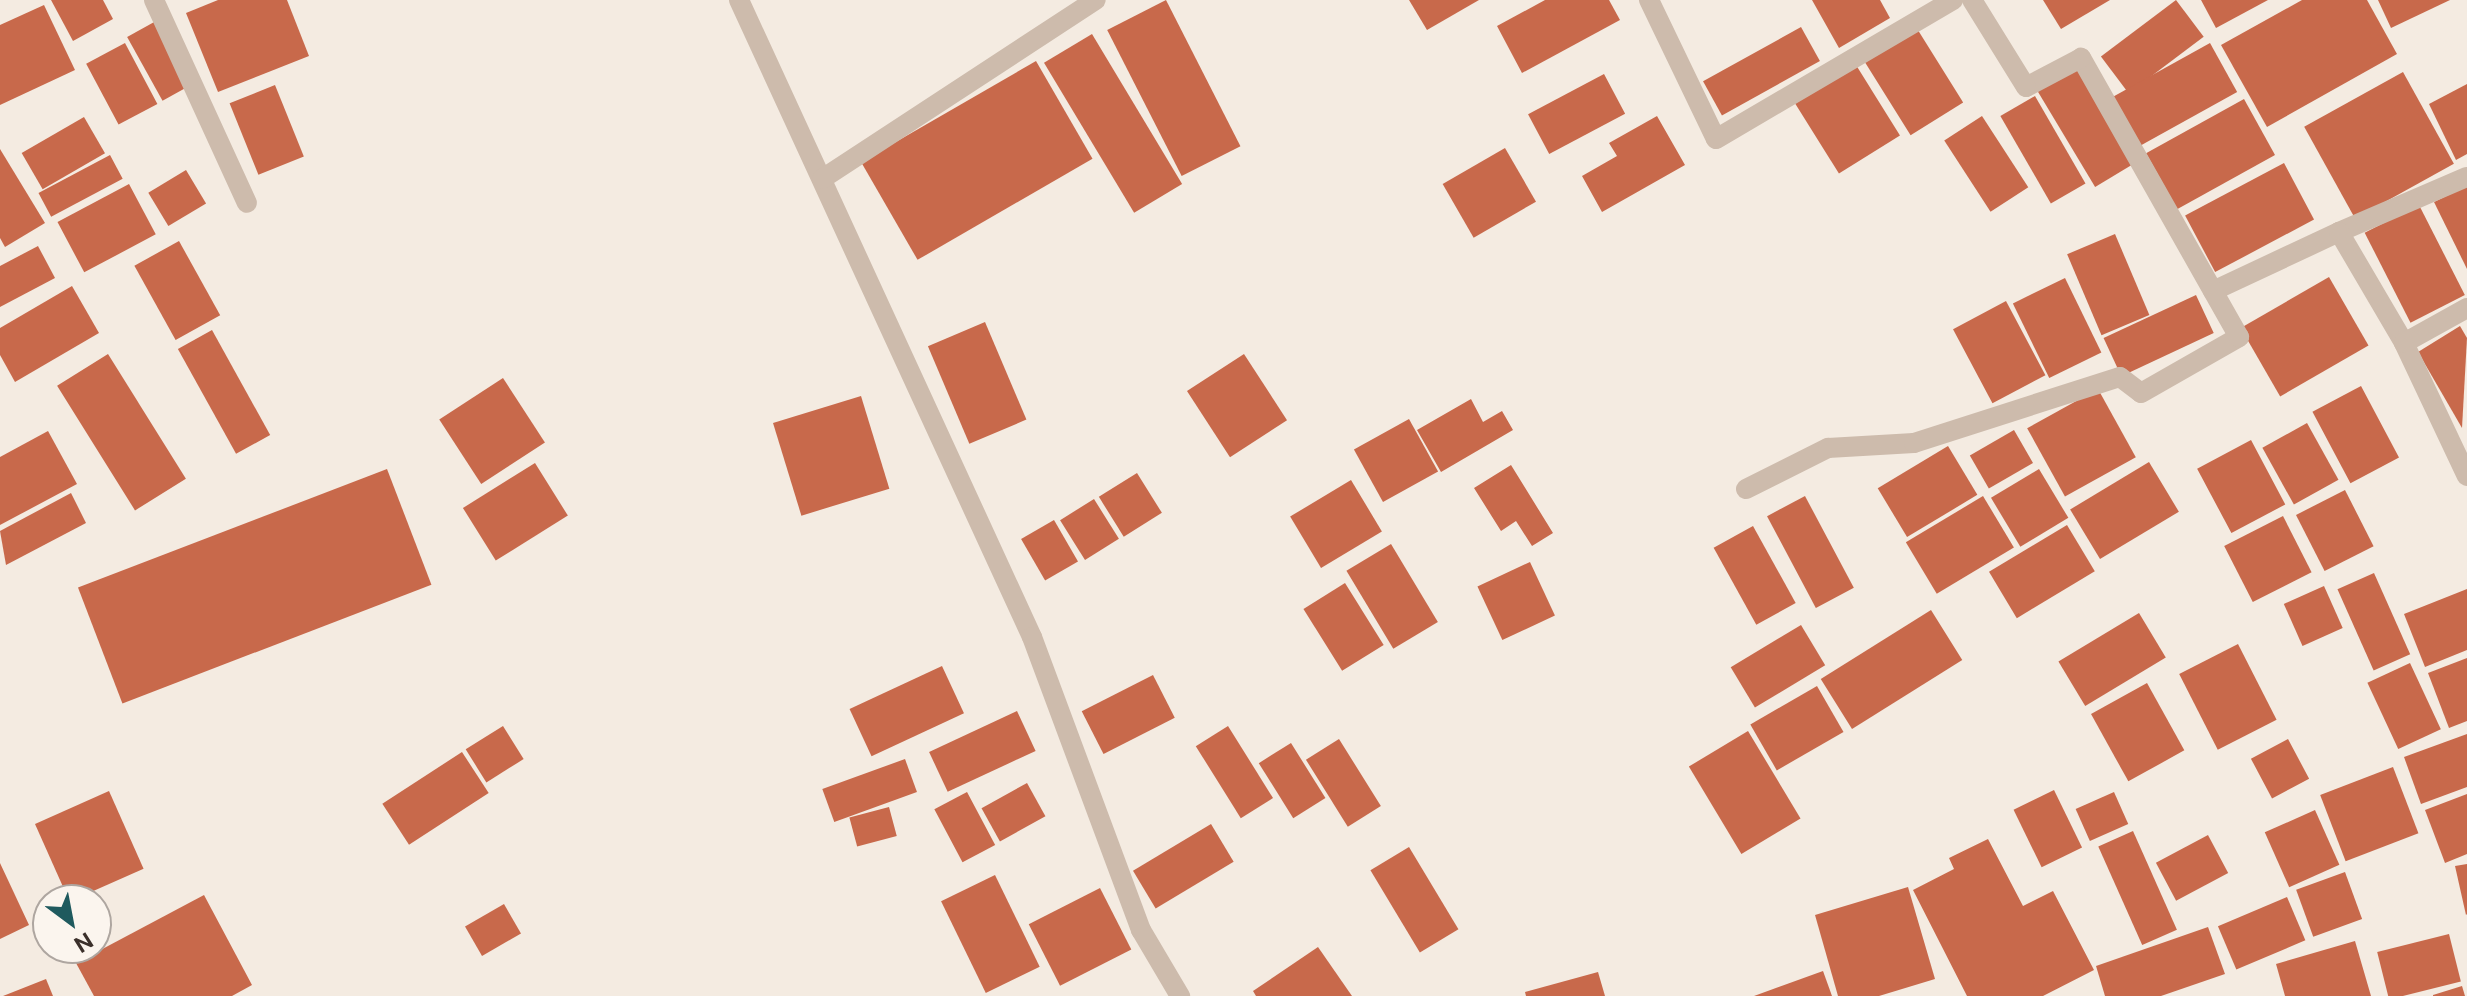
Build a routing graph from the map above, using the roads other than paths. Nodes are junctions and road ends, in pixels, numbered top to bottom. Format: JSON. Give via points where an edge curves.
{"nodes":[{"id":1,"x":154,"y":0,"type":"edge"},
{"id":2,"x":739,"y":0,"type":"edge"},
{"id":3,"x":1096,"y":0,"type":"edge"},
{"id":4,"x":1649,"y":0,"type":"edge"},
{"id":5,"x":1953,"y":0,"type":"edge"},
{"id":6,"x":1972,"y":0,"type":"edge"},
{"id":7,"x":2467,"y":177,"type":"edge"},
{"id":8,"x":822,"y":179,"type":"junction"},
{"id":9,"x":247,"y":203,"type":"dead end"},
{"id":10,"x":2339,"y":232,"type":"junction"},
{"id":11,"x":2213,"y":291,"type":"junction"},
{"id":12,"x":2467,"y":308,"type":"edge"},
{"id":13,"x":2404,"y":343,"type":"junction"},
{"id":14,"x":2467,"y":476,"type":"edge"},
{"id":15,"x":1746,"y":489,"type":"dead end"},
{"id":16,"x":1180,"y":996,"type":"edge"}],
"edges":[{"from":1,"to":9,"type":"street"},
{"from":2,"to":8,"type":"street"},
{"from":3,"to":8,"type":"street"},
{"from":4,"to":5,"type":"street","via":[[1716,139]]},
{"from":6,"to":11,"type":"street","via":[[2026,87],[2081,58]]},
{"from":7,"to":10,"type":"street"},
{"from":8,"to":16,"type":"street","via":[[1032,637],[1141,930]]},
{"from":10,"to":11,"type":"street"},
{"from":10,"to":13,"type":"street"},
{"from":11,"to":15,"type":"street","via":[[2239,337],[2141,393],[2120,377],[1914,443],[1828,448]]},
{"from":12,"to":13,"type":"street"},
{"from":13,"to":14,"type":"street"}]}
